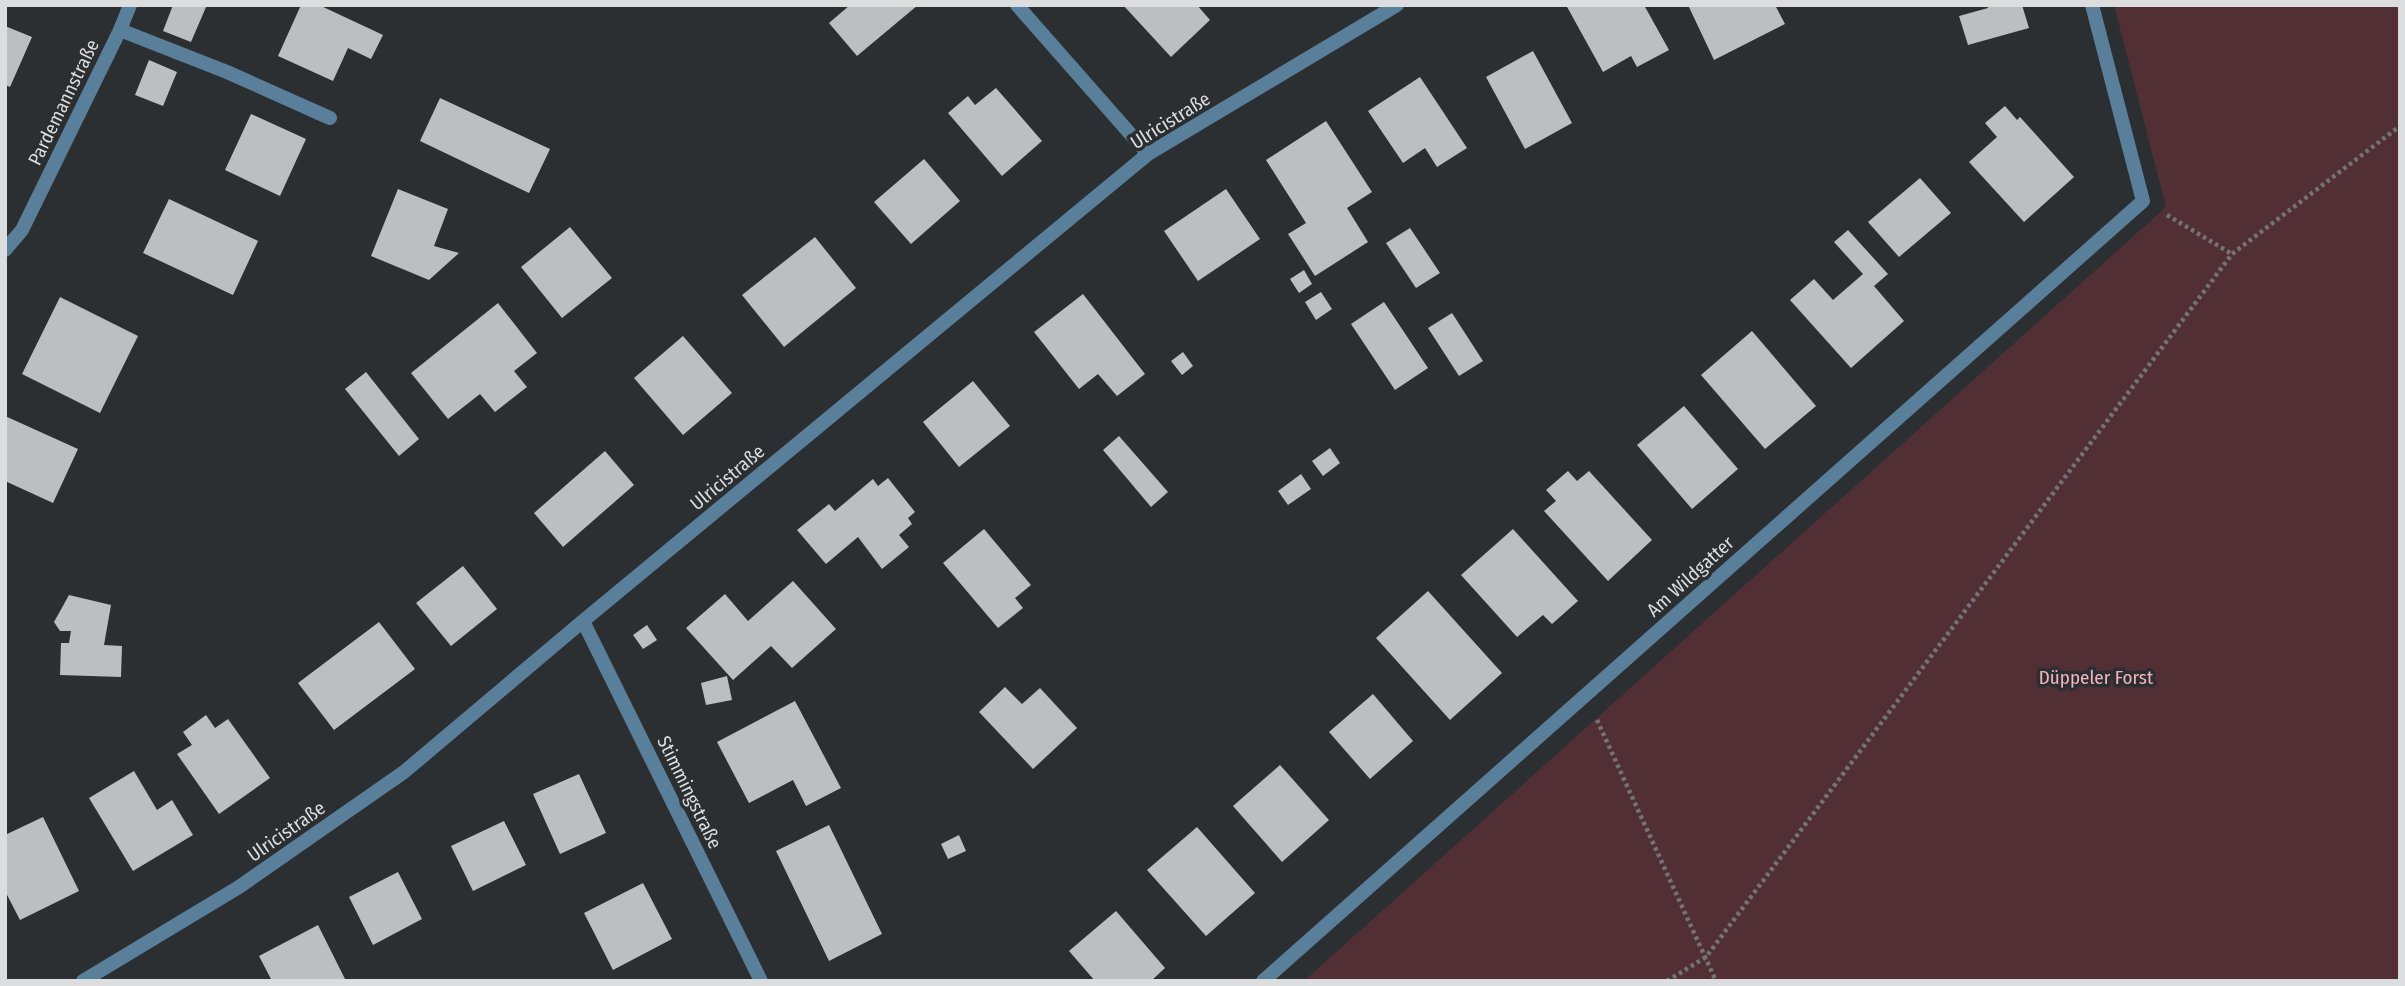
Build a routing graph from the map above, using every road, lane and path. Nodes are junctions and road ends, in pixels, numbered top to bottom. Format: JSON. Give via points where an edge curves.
{"nodes":[{"id":1,"x":130,"y":5,"type":"edge"},
{"id":2,"x":1017,"y":5,"type":"edge"},
{"id":3,"x":1397,"y":5,"type":"edge"},
{"id":4,"x":2092,"y":5,"type":"edge"},
{"id":5,"x":120,"y":30,"type":"junction"},
{"id":6,"x":330,"y":118,"type":"dead end"},
{"id":7,"x":2400,"y":126,"type":"edge"},
{"id":8,"x":1149,"y":154,"type":"junction"},
{"id":9,"x":2143,"y":201,"type":"junction"},
{"id":10,"x":5,"y":250,"type":"edge"},
{"id":11,"x":2232,"y":254,"type":"junction"},
{"id":12,"x":583,"y":621,"type":"junction"},
{"id":13,"x":1586,"y":695,"type":"junction"},
{"id":14,"x":1706,"y":957,"type":"junction"},
{"id":15,"x":83,"y":981,"type":"edge"},
{"id":16,"x":761,"y":981,"type":"edge"},
{"id":17,"x":1263,"y":981,"type":"edge"},
{"id":18,"x":1667,"y":981,"type":"edge"},
{"id":19,"x":1716,"y":981,"type":"edge"}],
"edges":[{"from":1,"to":5,"type":"street","name":"Pardemannstraße"},
{"from":2,"to":8,"type":"street"},
{"from":3,"to":8,"type":"street","name":"Ulricistraße"},
{"from":4,"to":9,"type":"street"},
{"from":5,"to":6,"type":"street"},
{"from":5,"to":10,"type":"street","name":"Pardemannstraße","via":[[22,230]]},
{"from":7,"to":11,"type":"path"},
{"from":8,"to":12,"type":"street","name":"Ulricistraße"},
{"from":9,"to":11,"type":"path"},
{"from":9,"to":13,"type":"street","name":"Am Wildgatter"},
{"from":11,"to":14,"type":"path"},
{"from":12,"to":15,"type":"street","name":"Ulricistraße","via":[[404,772],[239,887]]},
{"from":12,"to":16,"type":"street","name":"Stimmingstraße"},
{"from":13,"to":14,"type":"path"},
{"from":13,"to":17,"type":"street","name":"Am Wildgatter"},
{"from":14,"to":18,"type":"path"},
{"from":14,"to":19,"type":"path"}]}
